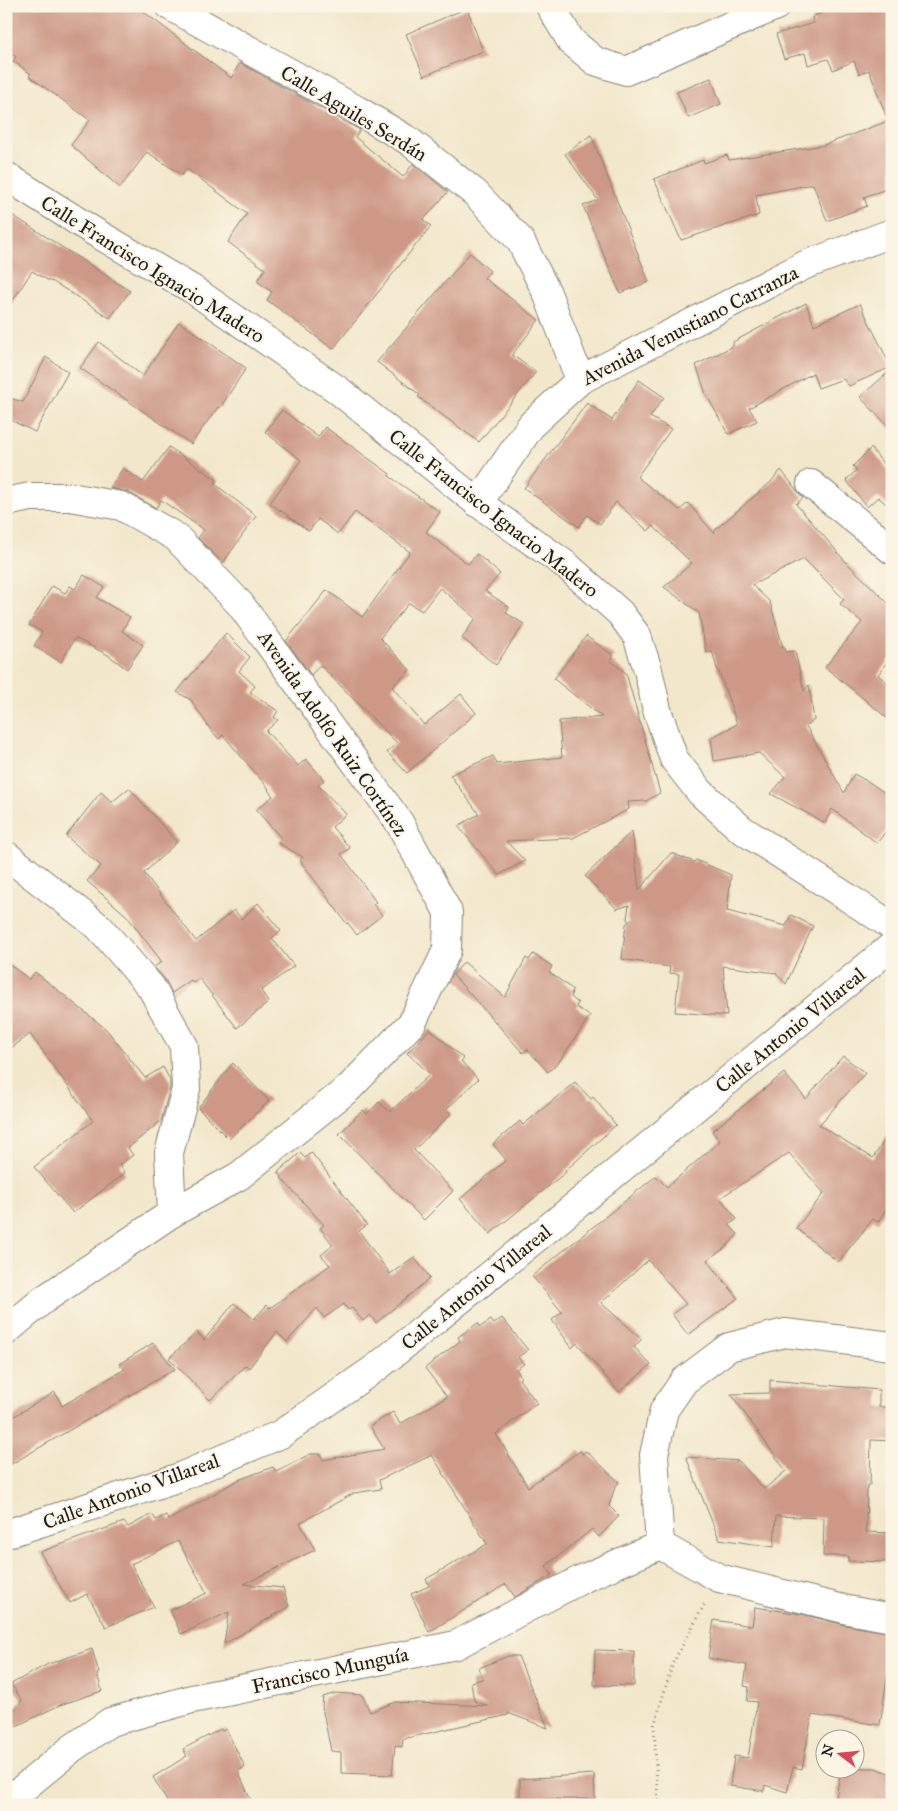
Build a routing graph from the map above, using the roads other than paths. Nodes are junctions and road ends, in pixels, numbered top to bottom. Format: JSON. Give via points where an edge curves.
{"nodes":[{"id":1,"x":170,"y":6,"type":"edge"},
{"id":2,"x":550,"y":6,"type":"edge"},
{"id":3,"x":776,"y":6,"type":"edge"},
{"id":4,"x":6,"y":176,"type":"edge"},
{"id":5,"x":892,"y":233,"type":"edge"},
{"id":6,"x":580,"y":380,"type":"junction"},
{"id":7,"x":811,"y":484,"type":"dead end"},
{"id":8,"x":6,"y":502,"type":"edge"},
{"id":9,"x":478,"y":503,"type":"junction"},
{"id":10,"x":892,"y":550,"type":"edge"},
{"id":11,"x":6,"y":855,"type":"edge"},
{"id":12,"x":892,"y":926,"type":"edge"},
{"id":13,"x":892,"y":946,"type":"edge"},
{"id":14,"x":172,"y":1213,"type":"junction"},
{"id":15,"x":6,"y":1331,"type":"edge"},
{"id":16,"x":892,"y":1346,"type":"edge"},
{"id":17,"x":6,"y":1534,"type":"edge"},
{"id":18,"x":660,"y":1545,"type":"junction"},
{"id":19,"x":892,"y":1618,"type":"edge"},
{"id":20,"x":6,"y":1800,"type":"edge"}],
"edges":[{"from":1,"to":6,"type":"street","name":"Calle Aguiles Serdán","via":[[409,141],[475,193],[520,240],[547,293]]},
{"from":2,"to":3,"type":"street","via":[[571,41],[595,61],[626,70]]},
{"from":4,"to":9,"type":"street","name":"Calle Francisco Ignacio Madero","via":[[225,311],[338,390]]},
{"from":5,"to":6,"type":"street","name":"Avenida Venustiano Carranza","via":[[805,265]]},
{"from":6,"to":9,"type":"street","name":"Avenida Venustiano Carranza","via":[[532,424]]},
{"from":7,"to":10,"type":"street"},
{"from":8,"to":14,"type":"street","name":"Avenida Adolfo Ruiz Cortínez","via":[[30,497],[70,497],[121,506],[176,537],[240,604],[399,822],[448,912],[447,950],[412,1023],[349,1088],[239,1176]]},
{"from":9,"to":12,"type":"street","name":"Calle Francisco Ignacio Madero","via":[[566,565],[620,613],[637,636],[674,760],[700,792],[741,828]]},
{"from":11,"to":14,"type":"street","via":[[99,927],[151,986],[184,1046],[186,1090],[169,1153]]},
{"from":13,"to":17,"type":"street","name":"Calle Antonio Villareal","via":[[384,1361],[281,1434],[180,1477]]},
{"from":14,"to":15,"type":"street","name":"Avenida Adolfo Ruiz Cortínez","via":[[43,1300]]},
{"from":16,"to":18,"type":"street","via":[[785,1333],[729,1347],[684,1381],[664,1410],[654,1455]]},
{"from":18,"to":19,"type":"street","via":[[719,1578]]},
{"from":18,"to":20,"type":"street","name":"Francisco Munguía","via":[[582,1579],[456,1645],[192,1699],[110,1722]]}]}
